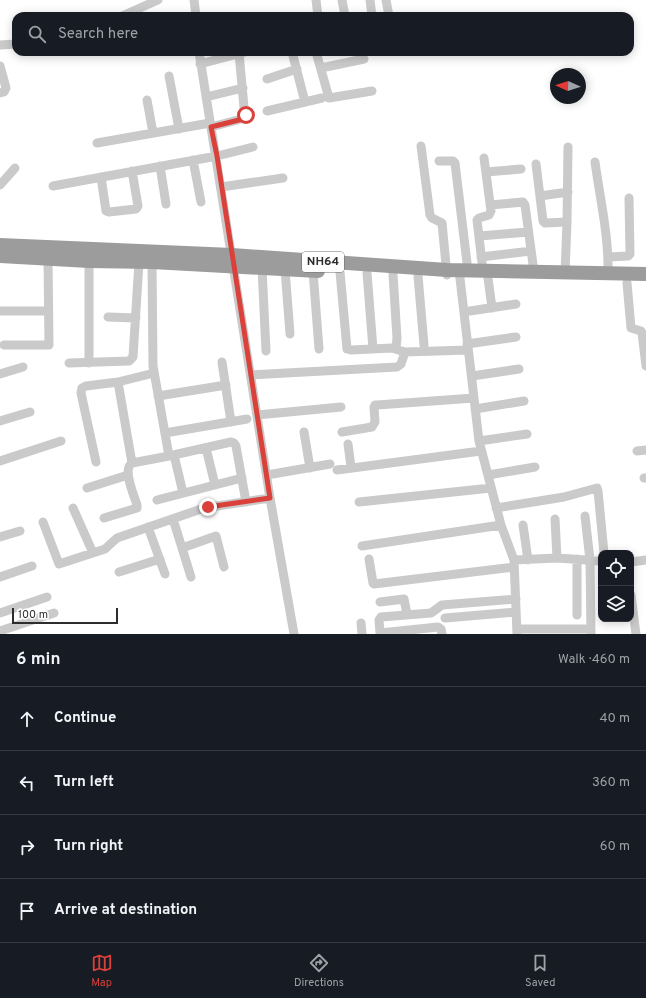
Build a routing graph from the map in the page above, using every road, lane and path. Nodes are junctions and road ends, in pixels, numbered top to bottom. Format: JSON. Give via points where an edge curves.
{"nodes":[{"id":1,"x":158,"y":0,"type":"edge"},
{"id":2,"x":194,"y":0,"type":"edge"},
{"id":3,"x":316,"y":0,"type":"edge"},
{"id":4,"x":342,"y":0,"type":"edge"},
{"id":5,"x":370,"y":0,"type":"edge"},
{"id":6,"x":386,"y":0,"type":"edge"},
{"id":7,"x":131,"y":12,"type":"edge"},
{"id":8,"x":196,"y":12,"type":"edge"},
{"id":9,"x":318,"y":12,"type":"edge"},
{"id":10,"x":344,"y":12,"type":"edge"},
{"id":11,"x":372,"y":12,"type":"edge"},
{"id":12,"x":388,"y":12,"type":"edge"},
{"id":13,"x":12,"y":44,"type":"edge"},
{"id":14,"x":0,"y":45,"type":"edge"},
{"id":15,"x":199,"y":56,"type":"edge"},
{"id":16,"x":231,"y":56,"type":"edge"},
{"id":17,"x":242,"y":56,"type":"edge"},
{"id":18,"x":293,"y":56,"type":"edge"},
{"id":19,"x":317,"y":56,"type":"edge"},
{"id":20,"x":364,"y":59,"type":"dead end"},
{"id":21,"x":200,"y":64,"type":"junction"},
{"id":22,"x":0,"y":66,"type":"edge"},
{"id":23,"x":321,"y":68,"type":"junction"},
{"id":24,"x":297,"y":69,"type":"junction"},
{"id":25,"x":169,"y":76,"type":"dead end"},
{"id":26,"x":267,"y":79,"type":"dead end"},
{"id":27,"x":243,"y":88,"type":"junction"},
{"id":28,"x":372,"y":91,"type":"dead end"},
{"id":29,"x":0,"y":93,"type":"edge"},
{"id":30,"x":206,"y":97,"type":"junction"},
{"id":31,"x":322,"y":98,"type":"dead end"},
{"id":32,"x":147,"y":100,"type":"dead end"},
{"id":33,"x":305,"y":102,"type":"junction"},
{"id":34,"x":267,"y":110,"type":"dead end"},
{"id":35,"x":210,"y":125,"type":"junction"},
{"id":36,"x":179,"y":129,"type":"junction"},
{"id":37,"x":153,"y":133,"type":"junction"},
{"id":38,"x":97,"y":143,"type":"dead end"},
{"id":39,"x":253,"y":146,"type":"dead end"},
{"id":40,"x":421,"y":146,"type":"dead end"},
{"id":41,"x":568,"y":147,"type":"dead end"},
{"id":42,"x":217,"y":156,"type":"junction"},
{"id":43,"x":484,"y":158,"type":"dead end"},
{"id":44,"x":193,"y":160,"type":"junction"},
{"id":45,"x":439,"y":161,"type":"dead end"},
{"id":46,"x":595,"y":162,"type":"dead end"},
{"id":47,"x":536,"y":164,"type":"dead end"},
{"id":48,"x":160,"y":166,"type":"junction"},
{"id":49,"x":15,"y":168,"type":"dead end"},
{"id":50,"x":521,"y":169,"type":"dead end"},
{"id":51,"x":132,"y":171,"type":"junction"},
{"id":52,"x":486,"y":172,"type":"junction"},
{"id":53,"x":101,"y":177,"type":"junction"},
{"id":54,"x":283,"y":178,"type":"dead end"},
{"id":55,"x":0,"y":183,"type":"edge"},
{"id":56,"x":53,"y":186,"type":"dead end"},
{"id":57,"x":221,"y":187,"type":"junction"},
{"id":58,"x":568,"y":192,"type":"junction"},
{"id":59,"x":540,"y":196,"type":"junction"},
{"id":60,"x":629,"y":198,"type":"dead end"},
{"id":61,"x":201,"y":202,"type":"dead end"},
{"id":62,"x":166,"y":204,"type":"dead end"},
{"id":63,"x":490,"y":205,"type":"junction"},
{"id":64,"x":567,"y":222,"type":"junction"},
{"id":65,"x":528,"y":232,"type":"junction"},
{"id":66,"x":479,"y":236,"type":"junction"},
{"id":67,"x":0,"y":246,"type":"edge"},
{"id":68,"x":531,"y":251,"type":"junction"},
{"id":69,"x":0,"y":256,"type":"edge"},
{"id":70,"x":481,"y":256,"type":"junction"},
{"id":71,"x":608,"y":257,"type":"junction"},
{"id":72,"x":48,"y":259,"type":"junction"},
{"id":73,"x":89,"y":261,"type":"junction"},
{"id":74,"x":233,"y":261,"type":"junction"},
{"id":75,"x":145,"y":262,"type":"junction"},
{"id":76,"x":262,"y":268,"type":"junction"},
{"id":77,"x":285,"y":269,"type":"junction"},
{"id":78,"x":313,"y":271,"type":"junction"},
{"id":79,"x":340,"y":272,"type":"junction"},
{"id":80,"x":534,"y":272,"type":"junction"},
{"id":81,"x":367,"y":273,"type":"junction"},
{"id":82,"x":456,"y":273,"type":"junction"},
{"id":83,"x":565,"y":273,"type":"junction"},
{"id":84,"x":392,"y":274,"type":"junction"},
{"id":85,"x":608,"y":274,"type":"junction"},
{"id":86,"x":646,"y":274,"type":"edge"},
{"id":87,"x":486,"y":275,"type":"junction"},
{"id":88,"x":418,"y":276,"type":"junction"},
{"id":89,"x":626,"y":283,"type":"junction"},
{"id":90,"x":646,"y":283,"type":"edge"},
{"id":91,"x":516,"y":304,"type":"dead end"},
{"id":92,"x":492,"y":308,"type":"junction"},
{"id":93,"x":48,"y":310,"type":"junction"},
{"id":94,"x":0,"y":311,"type":"edge"},
{"id":95,"x":470,"y":312,"type":"dead end"},
{"id":96,"x":108,"y":317,"type":"dead end"},
{"id":97,"x":136,"y":318,"type":"junction"},
{"id":98,"x":290,"y":334,"type":"dead end"},
{"id":99,"x":516,"y":337,"type":"dead end"},
{"id":100,"x":4,"y":345,"type":"dead end"},
{"id":101,"x":424,"y":346,"type":"dead end"},
{"id":102,"x":468,"y":347,"type":"junction"},
{"id":103,"x":319,"y":349,"type":"dead end"},
{"id":104,"x":373,"y":349,"type":"junction"},
{"id":105,"x":400,"y":350,"type":"junction"},
{"id":106,"x":266,"y":351,"type":"dead end"},
{"id":107,"x":222,"y":362,"type":"dead end"},
{"id":108,"x":70,"y":363,"type":"dead end"},
{"id":109,"x":89,"y":363,"type":"junction"},
{"id":110,"x":646,"y":366,"type":"edge"},
{"id":111,"x":23,"y":367,"type":"dead end"},
{"id":112,"x":519,"y":369,"type":"dead end"},
{"id":113,"x":154,"y":373,"type":"junction"},
{"id":114,"x":0,"y":374,"type":"edge"},
{"id":115,"x":251,"y":375,"type":"junction"},
{"id":116,"x":472,"y":376,"type":"junction"},
{"id":117,"x":118,"y":382,"type":"junction"},
{"id":118,"x":226,"y":385,"type":"junction"},
{"id":119,"x":158,"y":396,"type":"junction"},
{"id":120,"x":474,"y":398,"type":"junction"},
{"id":121,"x":524,"y":401,"type":"dead end"},
{"id":122,"x":341,"y":407,"type":"dead end"},
{"id":123,"x":475,"y":409,"type":"junction"},
{"id":124,"x":30,"y":412,"type":"dead end"},
{"id":125,"x":257,"y":415,"type":"junction"},
{"id":126,"x":247,"y":419,"type":"dead end"},
{"id":127,"x":0,"y":421,"type":"edge"},
{"id":128,"x":231,"y":422,"type":"junction"},
{"id":129,"x":304,"y":432,"type":"dead end"},
{"id":130,"x":342,"y":432,"type":"dead end"},
{"id":131,"x":165,"y":433,"type":"junction"},
{"id":132,"x":527,"y":434,"type":"dead end"},
{"id":133,"x":61,"y":441,"type":"dead end"},
{"id":134,"x":480,"y":441,"type":"junction"},
{"id":135,"x":348,"y":444,"type":"dead end"},
{"id":136,"x":206,"y":448,"type":"junction"},
{"id":137,"x":481,"y":451,"type":"junction"},
{"id":138,"x":172,"y":456,"type":"junction"},
{"id":139,"x":0,"y":461,"type":"edge"},
{"id":140,"x":96,"y":462,"type":"dead end"},
{"id":141,"x":132,"y":463,"type":"junction"},
{"id":142,"x":351,"y":467,"type":"junction"},
{"id":143,"x":535,"y":467,"type":"dead end"},
{"id":144,"x":310,"y":468,"type":"junction"},
{"id":145,"x":128,"y":475,"type":"junction"},
{"id":146,"x":267,"y":475,"type":"junction"},
{"id":147,"x":488,"y":475,"type":"junction"},
{"id":148,"x":242,"y":478,"type":"junction"},
{"id":149,"x":215,"y":485,"type":"junction"},
{"id":150,"x":87,"y":488,"type":"dead end"},
{"id":151,"x":491,"y":488,"type":"junction"},
{"id":152,"x":183,"y":493,"type":"junction"},
{"id":153,"x":270,"y":498,"type":"junction"},
{"id":154,"x":157,"y":500,"type":"dead end"},
{"id":155,"x":246,"y":502,"type":"junction"},
{"id":156,"x":360,"y":502,"type":"dead end"},
{"id":157,"x":73,"y":508,"type":"dead end"},
{"id":158,"x":496,"y":508,"type":"junction"},
{"id":159,"x":585,"y":516,"type":"dead end"},
{"id":160,"x":104,"y":518,"type":"dead end"},
{"id":161,"x":173,"y":519,"type":"junction"},
{"id":162,"x":554,"y":519,"type":"dead end"},
{"id":163,"x":43,"y":522,"type":"dead end"},
{"id":164,"x":501,"y":525,"type":"junction"},
{"id":165,"x":524,"y":525,"type":"dead end"},
{"id":166,"x":148,"y":527,"type":"junction"},
{"id":167,"x":20,"y":530,"type":"dead end"},
{"id":168,"x":0,"y":537,"type":"edge"},
{"id":169,"x":362,"y":546,"type":"dead end"},
{"id":170,"x":182,"y":548,"type":"junction"},
{"id":171,"x":604,"y":550,"type":"edge"},
{"id":172,"x":93,"y":553,"type":"junction"},
{"id":173,"x":557,"y":558,"type":"junction"},
{"id":174,"x":160,"y":559,"type":"junction"},
{"id":175,"x":369,"y":559,"type":"dead end"},
{"id":176,"x":577,"y":559,"type":"junction"},
{"id":177,"x":528,"y":560,"type":"junction"},
{"id":178,"x":590,"y":560,"type":"junction"},
{"id":179,"x":646,"y":560,"type":"edge"},
{"id":180,"x":598,"y":561,"type":"edge"},
{"id":181,"x":634,"y":562,"type":"edge"},
{"id":182,"x":514,"y":564,"type":"junction"},
{"id":183,"x":646,"y":565,"type":"edge"},
{"id":184,"x":32,"y":566,"type":"dead end"},
{"id":185,"x":224,"y":567,"type":"dead end"},
{"id":186,"x":634,"y":567,"type":"edge"},
{"id":187,"x":119,"y":572,"type":"dead end"},
{"id":188,"x":165,"y":574,"type":"dead end"},
{"id":189,"x":0,"y":577,"type":"edge"},
{"id":190,"x":191,"y":577,"type":"dead end"},
{"id":191,"x":47,"y":597,"type":"dead end"},
{"id":192,"x":516,"y":598,"type":"junction"},
{"id":193,"x":380,"y":602,"type":"dead end"},
{"id":194,"x":516,"y":612,"type":"junction"},
{"id":195,"x":0,"y":613,"type":"edge"},
{"id":196,"x":54,"y":613,"type":"dead end"},
{"id":197,"x":407,"y":614,"type":"junction"},
{"id":198,"x":577,"y":615,"type":"dead end"},
{"id":199,"x":445,"y":618,"type":"dead end"},
{"id":200,"x":634,"y":622,"type":"edge"},
{"id":201,"x":361,"y":624,"type":"dead end"},
{"id":202,"x":0,"y":631,"type":"edge"},
{"id":203,"x":591,"y":631,"type":"edge"},
{"id":204,"x":517,"y":632,"type":"edge"},
{"id":205,"x":294,"y":634,"type":"edge"},
{"id":206,"x":362,"y":634,"type":"edge"},
{"id":207,"x":442,"y":634,"type":"edge"},
{"id":208,"x":636,"y":634,"type":"edge"}],
"edges":[{"from":1,"to":7,"type":"street"},
{"from":2,"to":8,"type":"street"},
{"from":3,"to":9,"type":"street"},
{"from":4,"to":10,"type":"street"},
{"from":5,"to":11,"type":"street"},
{"from":6,"to":12,"type":"street"},
{"from":13,"to":14,"type":"street"},
{"from":15,"to":21,"type":"street"},
{"from":16,"to":21,"type":"street"},
{"from":17,"to":27,"type":"street"},
{"from":18,"to":24,"type":"street"},
{"from":19,"to":23,"type":"street"},
{"from":20,"to":23,"type":"street"},
{"from":21,"to":30,"type":"street"},
{"from":22,"to":29,"type":"street","via":[[6,88]]},
{"from":23,"to":28,"type":"street","via":[[329,98]]},
{"from":24,"to":26,"type":"street"},
{"from":24,"to":33,"type":"street"},
{"from":25,"to":36,"type":"street"},
{"from":27,"to":30,"type":"street"},
{"from":27,"to":35,"type":"street","via":[[245,118]]},
{"from":30,"to":35,"type":"street"},
{"from":31,"to":33,"type":"street"},
{"from":32,"to":37,"type":"street"},
{"from":33,"to":34,"type":"street"},
{"from":35,"to":36,"type":"street"},
{"from":35,"to":42,"type":"street"},
{"from":36,"to":37,"type":"street"},
{"from":37,"to":38,"type":"street"},
{"from":39,"to":42,"type":"street"},
{"from":40,"to":82,"type":"street","via":[[430,215],[442,223]]},
{"from":41,"to":58,"type":"street"},
{"from":42,"to":44,"type":"street"},
{"from":42,"to":57,"type":"street"},
{"from":43,"to":52,"type":"street"},
{"from":44,"to":48,"type":"street"},
{"from":44,"to":61,"type":"street"},
{"from":45,"to":82,"type":"street","via":[[455,163]]},
{"from":46,"to":71,"type":"street"},
{"from":47,"to":59,"type":"street"},
{"from":48,"to":51,"type":"street"},
{"from":48,"to":62,"type":"street"},
{"from":49,"to":55,"type":"street"},
{"from":50,"to":52,"type":"street"},
{"from":51,"to":53,"type":"street"},
{"from":51,"to":53,"type":"street","via":[[138,206],[136,209],[106,211]]},
{"from":52,"to":63,"type":"street"},
{"from":53,"to":56,"type":"street"},
{"from":54,"to":57,"type":"street"},
{"from":57,"to":74,"type":"street"},
{"from":58,"to":59,"type":"street"},
{"from":58,"to":64,"type":"street"},
{"from":59,"to":64,"type":"street","via":[[545,223]]},
{"from":60,"to":71,"type":"street","via":[[630,254]]},
{"from":63,"to":65,"type":"street","via":[[523,202]]},
{"from":63,"to":66,"type":"street","via":[[489,215],[477,220]]},
{"from":64,"to":83,"type":"street"},
{"from":65,"to":66,"type":"street"},
{"from":65,"to":68,"type":"street"},
{"from":66,"to":70,"type":"street"},
{"from":67,"to":74,"type":"highway","number":"NH64"},
{"from":68,"to":70,"type":"street"},
{"from":68,"to":80,"type":"street"},
{"from":69,"to":72,"type":"highway","number":"NH64"},
{"from":70,"to":87,"type":"street"},
{"from":71,"to":85,"type":"street"},
{"from":72,"to":73,"type":"highway","number":"NH64"},
{"from":72,"to":93,"type":"street"},
{"from":73,"to":75,"type":"highway","number":"NH64"},
{"from":73,"to":109,"type":"street"},
{"from":74,"to":75,"type":"highway","number":"NH64"},
{"from":74,"to":76,"type":"highway","number":"NH64"},
{"from":74,"to":82,"type":"highway","number":"NH64"},
{"from":74,"to":115,"type":"street"},
{"from":75,"to":97,"type":"street"},
{"from":75,"to":113,"type":"street"},
{"from":76,"to":77,"type":"highway","number":"NH64"},
{"from":76,"to":106,"type":"street"},
{"from":77,"to":78,"type":"highway","number":"NH64"},
{"from":77,"to":98,"type":"street"},
{"from":78,"to":79,"type":"highway","number":"NH64"},
{"from":78,"to":103,"type":"street"},
{"from":79,"to":81,"type":"highway","number":"NH64"},
{"from":79,"to":104,"type":"street","via":[[347,348]]},
{"from":80,"to":83,"type":"highway","number":"NH64"},
{"from":80,"to":87,"type":"highway","number":"NH64"},
{"from":81,"to":84,"type":"highway","number":"NH64"},
{"from":81,"to":104,"type":"street"},
{"from":82,"to":87,"type":"highway","number":"NH64"},
{"from":82,"to":88,"type":"highway","number":"NH64"},
{"from":82,"to":102,"type":"street"},
{"from":83,"to":85,"type":"highway","number":"NH64"},
{"from":84,"to":88,"type":"highway","number":"NH64"},
{"from":84,"to":105,"type":"street"},
{"from":85,"to":86,"type":"highway","number":"NH64"},
{"from":87,"to":89,"type":"highway","number":"NH64"},
{"from":87,"to":92,"type":"street"},
{"from":88,"to":101,"type":"street"},
{"from":89,"to":90,"type":"highway","number":"NH64"},
{"from":89,"to":110,"type":"street","via":[[631,328],[641,331]]},
{"from":91,"to":92,"type":"street"},
{"from":92,"to":95,"type":"street"},
{"from":93,"to":94,"type":"street"},
{"from":93,"to":100,"type":"street","via":[[49,345]]},
{"from":96,"to":97,"type":"street"},
{"from":97,"to":109,"type":"street","via":[[132,360]]},
{"from":99,"to":102,"type":"street"},
{"from":102,"to":105,"type":"street"},
{"from":102,"to":116,"type":"street"},
{"from":104,"to":105,"type":"street"},
{"from":105,"to":115,"type":"street","via":[[401,364],[397,368]]},
{"from":107,"to":118,"type":"street"},
{"from":108,"to":109,"type":"street"},
{"from":111,"to":114,"type":"street"},
{"from":112,"to":116,"type":"street"},
{"from":113,"to":117,"type":"street"},
{"from":113,"to":119,"type":"street"},
{"from":115,"to":125,"type":"street"},
{"from":116,"to":120,"type":"street"},
{"from":117,"to":140,"type":"street","via":[[82,388]]},
{"from":117,"to":141,"type":"street"},
{"from":118,"to":119,"type":"street"},
{"from":118,"to":128,"type":"street"},
{"from":119,"to":131,"type":"street"},
{"from":120,"to":123,"type":"street"},
{"from":120,"to":130,"type":"street","via":[[375,405],[375,422],[372,427]]},
{"from":121,"to":123,"type":"street"},
{"from":122,"to":125,"type":"street"},
{"from":123,"to":134,"type":"street"},
{"from":124,"to":127,"type":"street"},
{"from":125,"to":146,"type":"street"},
{"from":126,"to":128,"type":"street"},
{"from":128,"to":131,"type":"street"},
{"from":129,"to":144,"type":"street"},
{"from":131,"to":138,"type":"street"},
{"from":132,"to":134,"type":"street"},
{"from":133,"to":139,"type":"street"},
{"from":134,"to":137,"type":"street"},
{"from":135,"to":142,"type":"street"},
{"from":136,"to":138,"type":"street"},
{"from":136,"to":148,"type":"street","via":[[234,443]]},
{"from":136,"to":149,"type":"street"},
{"from":137,"to":142,"type":"street"},
{"from":137,"to":147,"type":"street"},
{"from":138,"to":141,"type":"street"},
{"from":138,"to":152,"type":"street"},
{"from":141,"to":145,"type":"street","via":[[127,469]]},
{"from":142,"to":144,"type":"street"},
{"from":143,"to":147,"type":"street"},
{"from":144,"to":146,"type":"street"},
{"from":145,"to":150,"type":"street"},
{"from":145,"to":160,"type":"street","via":[[137,508]]},
{"from":146,"to":153,"type":"street"},
{"from":147,"to":151,"type":"street"},
{"from":148,"to":149,"type":"street"},
{"from":148,"to":155,"type":"street"},
{"from":149,"to":152,"type":"street"},
{"from":151,"to":156,"type":"street"},
{"from":151,"to":158,"type":"street"},
{"from":152,"to":154,"type":"street"},
{"from":153,"to":155,"type":"street"},
{"from":153,"to":205,"type":"street"},
{"from":155,"to":161,"type":"street","via":[[208,507]]},
{"from":157,"to":172,"type":"street"},
{"from":158,"to":164,"type":"street"},
{"from":158,"to":171,"type":"street","via":[[564,497],[597,488]]},
{"from":159,"to":178,"type":"street"},
{"from":161,"to":166,"type":"street"},
{"from":161,"to":170,"type":"street"},
{"from":162,"to":173,"type":"street"},
{"from":163,"to":172,"type":"street","via":[[59,564]]},
{"from":164,"to":169,"type":"street"},
{"from":164,"to":182,"type":"street"},
{"from":165,"to":177,"type":"street"},
{"from":166,"to":172,"type":"street","via":[[117,538],[108,548]]},
{"from":166,"to":174,"type":"street"},
{"from":167,"to":168,"type":"street"},
{"from":170,"to":185,"type":"street","via":[[216,536]]},
{"from":170,"to":190,"type":"street"},
{"from":173,"to":176,"type":"street"},
{"from":173,"to":177,"type":"street"},
{"from":174,"to":187,"type":"street"},
{"from":174,"to":188,"type":"street"},
{"from":175,"to":182,"type":"street","via":[[374,584]]},
{"from":176,"to":178,"type":"street"},
{"from":176,"to":198,"type":"street"},
{"from":177,"to":182,"type":"street"},
{"from":178,"to":180,"type":"street"},
{"from":178,"to":203,"type":"street"},
{"from":179,"to":181,"type":"street"},
{"from":182,"to":192,"type":"street"},
{"from":183,"to":186,"type":"street"},
{"from":184,"to":189,"type":"street"},
{"from":191,"to":195,"type":"street"},
{"from":192,"to":194,"type":"street"},
{"from":192,"to":197,"type":"street","via":[[442,605],[431,613]]},
{"from":193,"to":197,"type":"street","via":[[404,600]]},
{"from":194,"to":199,"type":"street"},
{"from":194,"to":204,"type":"street"},
{"from":196,"to":202,"type":"street"},
{"from":197,"to":207,"type":"street","via":[[380,618],[380,633],[438,627]]},
{"from":200,"to":208,"type":"street"},
{"from":201,"to":206,"type":"street"},
{"from":203,"to":204,"type":"street"}]}
